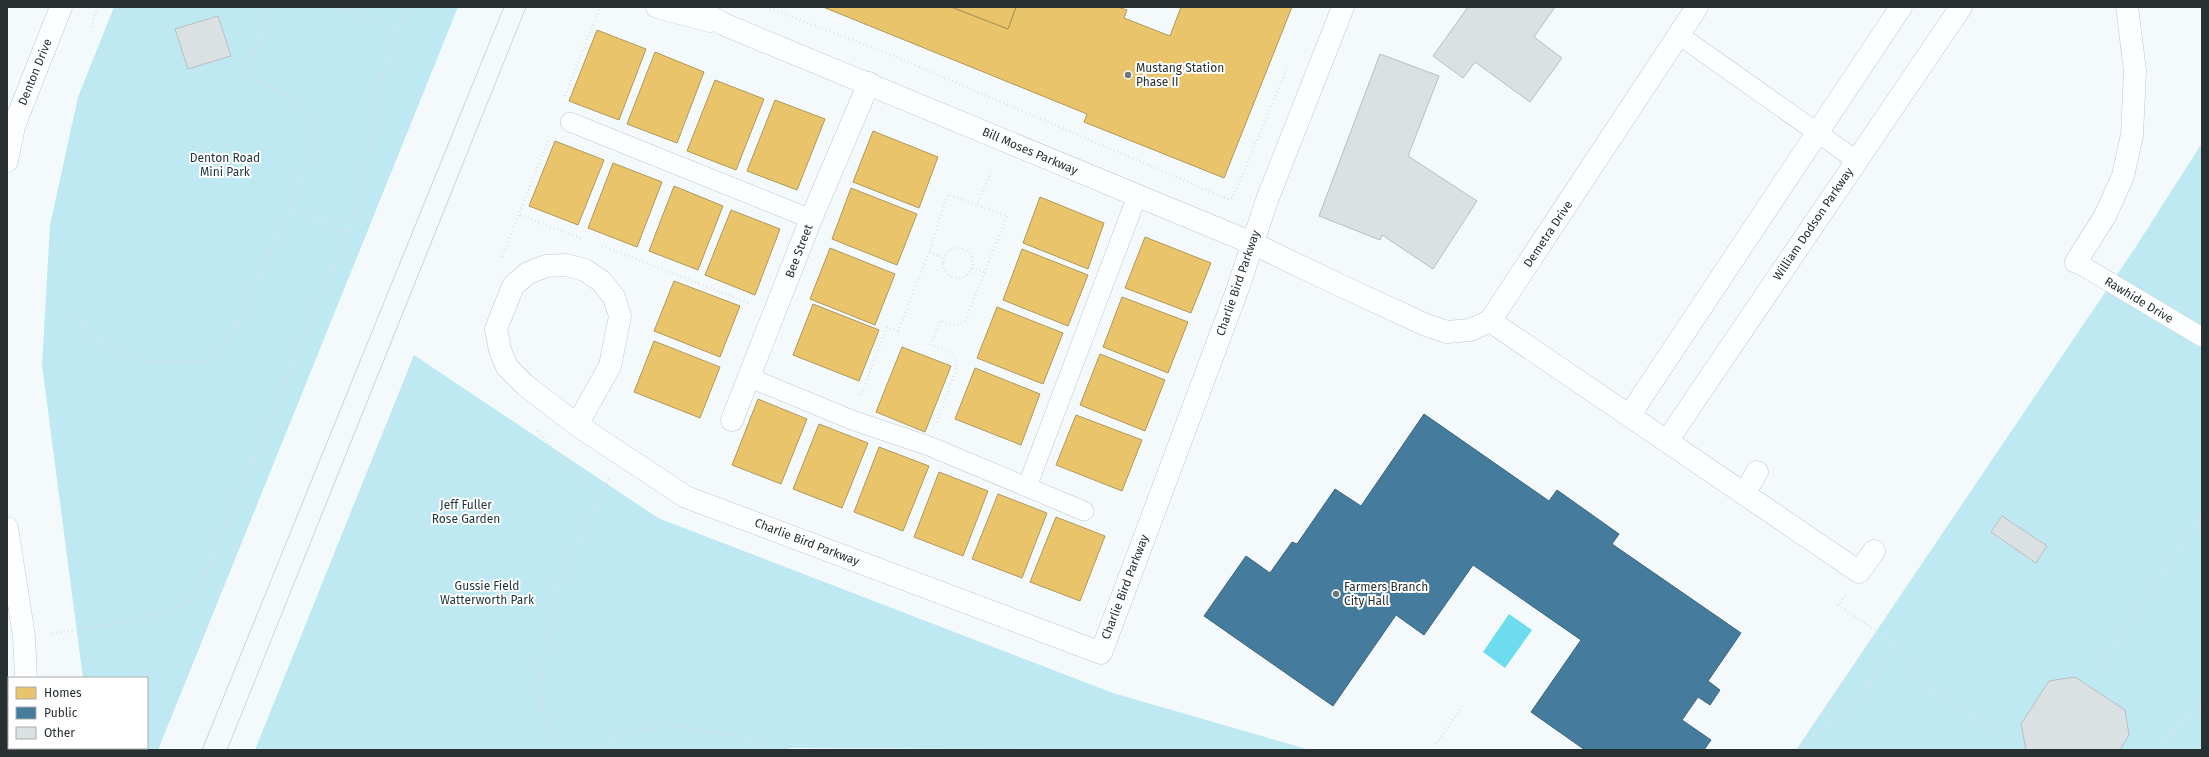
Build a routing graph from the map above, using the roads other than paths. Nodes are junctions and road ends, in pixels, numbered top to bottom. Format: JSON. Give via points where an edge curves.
{"nodes":[{"id":1,"x":61,"y":7,"type":"edge"},
{"id":2,"x":657,"y":7,"type":"edge"},
{"id":3,"x":695,"y":7,"type":"edge"},
{"id":4,"x":1343,"y":7,"type":"edge"},
{"id":5,"x":1697,"y":7,"type":"edge"},
{"id":6,"x":1901,"y":7,"type":"edge"},
{"id":7,"x":1961,"y":7,"type":"edge"},
{"id":8,"x":2127,"y":7,"type":"edge"},
{"id":9,"x":723,"y":24,"type":"junction"},
{"id":10,"x":1678,"y":36,"type":"junction"},
{"id":11,"x":869,"y":83,"type":"junction"},
{"id":12,"x":570,"y":122,"type":"dead end"},
{"id":13,"x":1818,"y":134,"type":"junction"},
{"id":14,"x":1856,"y":160,"type":"junction"},
{"id":15,"x":7,"y":161,"type":"edge"},
{"id":16,"x":1137,"y":196,"type":"junction"},
{"id":17,"x":811,"y":219,"type":"junction"},
{"id":18,"x":1252,"y":243,"type":"junction"},
{"id":19,"x":2076,"y":262,"type":"joint"},
{"id":20,"x":1490,"y":321,"type":"junction"},
{"id":21,"x":2202,"y":337,"type":"edge"},
{"id":22,"x":748,"y":377,"type":"junction"},
{"id":23,"x":1629,"y":416,"type":"junction"},
{"id":24,"x":732,"y":420,"type":"dead end"},
{"id":25,"x":577,"y":425,"type":"junction"},
{"id":26,"x":1667,"y":441,"type":"junction"},
{"id":27,"x":1757,"y":472,"type":"dead end"},
{"id":28,"x":1027,"y":487,"type":"junction"},
{"id":29,"x":1744,"y":494,"type":"junction"},
{"id":30,"x":1084,"y":511,"type":"dead end"},
{"id":31,"x":7,"y":528,"type":"edge"},
{"id":32,"x":1874,"y":551,"type":"dead end"},
{"id":33,"x":26,"y":677,"type":"edge"}],
"edges":[{"from":1,"to":15,"type":"street","name":"Denton Drive","via":[[14,126]]},
{"from":2,"to":9,"type":"street","name":"Bill Moses Parkway"},
{"from":3,"to":9,"type":"street","name":"Bill Moses Parkway"},
{"from":4,"to":18,"type":"street","name":"Charlie Bird Parkway"},
{"from":5,"to":10,"type":"street","name":"Demetra Drive"},
{"from":6,"to":13,"type":"street"},
{"from":7,"to":14,"type":"street","name":"William Dodson Parkway"},
{"from":8,"to":19,"type":"street","via":[[2136,71],[2132,135],[2123,176],[2105,216]]},
{"from":9,"to":11,"type":"street","name":"Bill Moses Parkway"},
{"from":10,"to":13,"type":"lane"},
{"from":10,"to":20,"type":"street","name":"Demetra Drive"},
{"from":11,"to":16,"type":"street","name":"Bill Moses Parkway"},
{"from":11,"to":17,"type":"street","name":"Bee Street"},
{"from":12,"to":17,"type":"lane"},
{"from":13,"to":14,"type":"lane"},
{"from":13,"to":23,"type":"street"},
{"from":14,"to":26,"type":"street","name":"William Dodson Parkway"},
{"from":16,"to":18,"type":"street","name":"Bill Moses Parkway"},
{"from":16,"to":28,"type":"lane"},
{"from":17,"to":22,"type":"street","name":"Bee Street"},
{"from":18,"to":20,"type":"street","name":"Bill Moses Parkway","via":[[1426,325],[1447,332],[1470,330]]},
{"from":18,"to":25,"type":"street","name":"Charlie Bird Parkway","via":[[1237,291],[1101,652],[686,497]]},
{"from":19,"to":21,"type":"lane","name":"Rawhide Drive"},
{"from":20,"to":23,"type":"street"},
{"from":22,"to":24,"type":"street","name":"Bee Street"},
{"from":22,"to":28,"type":"lane","via":[[852,420],[929,446]]},
{"from":23,"to":26,"type":"street"},
{"from":25,"to":25,"type":"street","via":[[524,385],[507,367],[500,350],[496,329],[513,286],[528,273],[546,266],[566,265],[585,270],[601,281],[614,297],[620,316],[610,366]]},
{"from":26,"to":29,"type":"street"},
{"from":27,"to":29,"type":"street"},
{"from":28,"to":30,"type":"lane"},
{"from":29,"to":32,"type":"street","via":[[1859,572]]},
{"from":31,"to":33,"type":"street","via":[[24,636]]}]}
